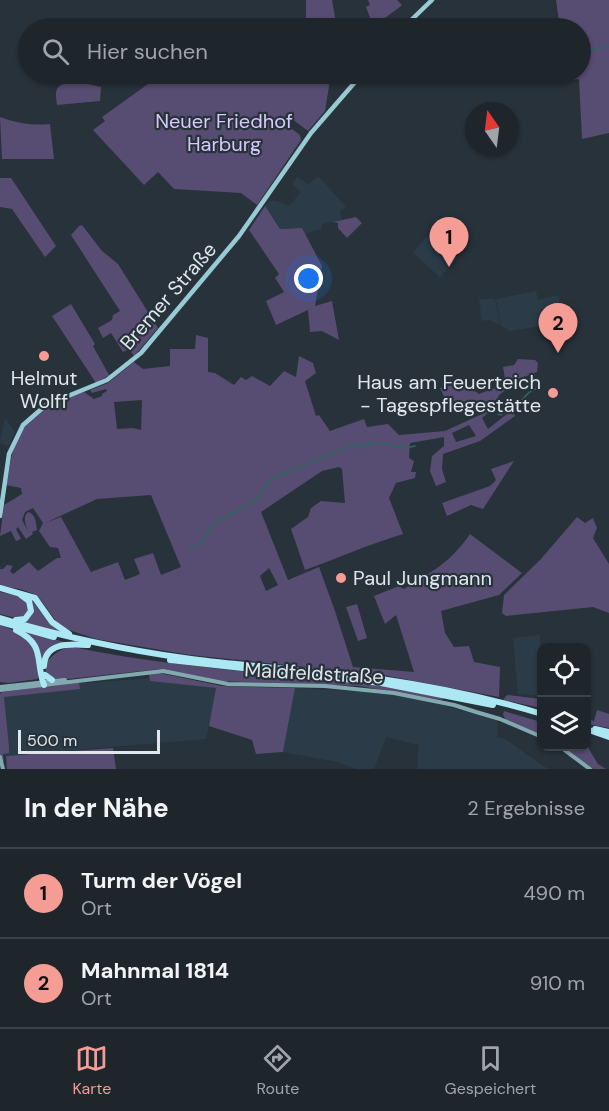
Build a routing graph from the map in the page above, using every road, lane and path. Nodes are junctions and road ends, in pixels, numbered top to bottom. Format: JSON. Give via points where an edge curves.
{"nodes":[{"id":1,"x":432,"y":0,"type":"edge"},
{"id":2,"x":413,"y":18,"type":"edge"},
{"id":3,"x":353,"y":84,"type":"edge"},
{"id":4,"x":0,"y":516,"type":"edge"},
{"id":5,"x":0,"y":589,"type":"edge"},
{"id":6,"x":1,"y":621,"type":"edge"},
{"id":7,"x":80,"y":639,"type":"junction"},
{"id":8,"x":88,"y":645,"type":"junction"},
{"id":9,"x":45,"y":679,"type":"junction"},
{"id":10,"x":80,"y":680,"type":"junction"},
{"id":11,"x":34,"y":682,"type":"joint"},
{"id":12,"x":0,"y":686,"type":"edge"},
{"id":13,"x":500,"y":705,"type":"junction"},
{"id":14,"x":537,"y":715,"type":"edge"},
{"id":15,"x":609,"y":732,"type":"edge"},
{"id":16,"x":591,"y":734,"type":"edge"},
{"id":17,"x":537,"y":735,"type":"edge"},
{"id":18,"x":591,"y":735,"type":"edge"},
{"id":19,"x":609,"y":740,"type":"edge"},
{"id":20,"x":565,"y":751,"type":"edge"},
{"id":21,"x":1,"y":761,"type":"edge"},
{"id":22,"x":3,"y":769,"type":"edge"},
{"id":23,"x":590,"y":769,"type":"edge"}],
"edges":[{"from":1,"to":2,"type":"main road"},
{"from":3,"to":4,"type":"main road","name":"Bremer Straße","via":[[310,134],[239,236],[141,353],[114,376],[46,405],[23,425],[9,454]]},
{"from":5,"to":6,"type":"highway","via":[[25,597],[31,607],[23,620]]},
{"from":5,"to":7,"type":"highway","via":[[35,598],[56,626]]},
{"from":6,"to":7,"type":"highway"},
{"from":6,"to":8,"type":"highway"},
{"from":6,"to":9,"type":"highway","via":[[32,642]]},
{"from":7,"to":13,"type":"highway","via":[[200,660],[382,679]]},
{"from":8,"to":9,"type":"highway","via":[[65,644],[53,649],[45,659]]},
{"from":8,"to":13,"type":"highway","via":[[198,664],[381,683]]},
{"from":9,"to":10,"type":"main road","name":"Maldfeldstraße"},
{"from":9,"to":10,"type":"main road","name":"Maldfeldstraße"},
{"from":9,"to":11,"type":"highway"},
{"from":9,"to":12,"type":"main road","name":"Maldfeldstraße"},
{"from":10,"to":17,"type":"main road","name":"Maldfeldstraße","via":[[163,671],[228,684],[371,690],[454,705]]},
{"from":11,"to":12,"type":"main road","name":"Maldfeldstraße"},
{"from":13,"to":14,"type":"highway"},
{"from":15,"to":16,"type":"highway"},
{"from":18,"to":19,"type":"highway"},
{"from":20,"to":23,"type":"main road"},
{"from":21,"to":22,"type":"main road"}]}
